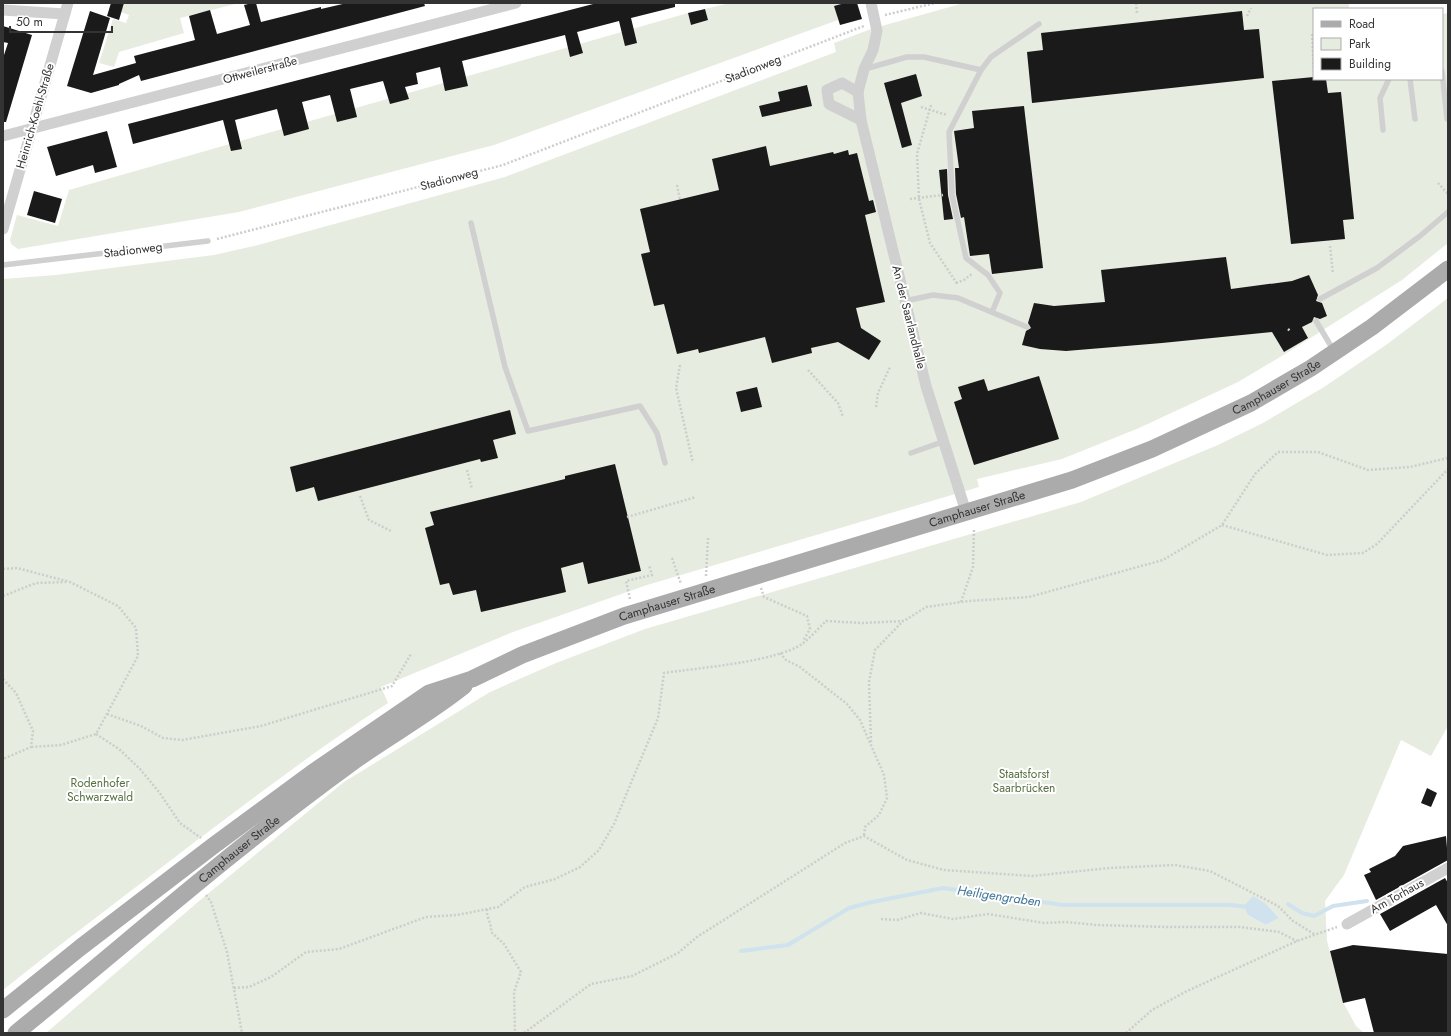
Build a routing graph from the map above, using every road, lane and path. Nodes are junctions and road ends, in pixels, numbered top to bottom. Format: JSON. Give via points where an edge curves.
{"nodes":[{"id":1,"x":516,"y":3,"type":"edge"},
{"id":2,"x":871,"y":3,"type":"edge"},
{"id":3,"x":934,"y":3,"type":"edge"},
{"id":4,"x":1136,"y":3,"type":"edge"},
{"id":5,"x":67,"y":8,"type":"edge"},
{"id":6,"x":1251,"y":8,"type":"dead end"},
{"id":7,"x":3,"y":10,"type":"edge"},
{"id":8,"x":1137,"y":14,"type":"dead end"},
{"id":9,"x":1247,"y":16,"type":"dead end"},
{"id":10,"x":876,"y":20,"type":"junction"},
{"id":11,"x":1039,"y":24,"type":"dead end"},
{"id":12,"x":1312,"y":34,"type":"dead end"},
{"id":13,"x":1313,"y":53,"type":"edge"},
{"id":14,"x":864,"y":69,"type":"junction"},
{"id":15,"x":981,"y":70,"type":"junction"},
{"id":16,"x":1389,"y":80,"type":"edge"},
{"id":17,"x":1410,"y":80,"type":"edge"},
{"id":18,"x":1443,"y":80,"type":"edge"},
{"id":19,"x":858,"y":92,"type":"junction"},
{"id":20,"x":931,"y":105,"type":"dead end"},
{"id":21,"x":921,"y":107,"type":"dead end"},
{"id":22,"x":930,"y":109,"type":"junction"},
{"id":23,"x":949,"y":116,"type":"dead end"},
{"id":24,"x":1414,"y":118,"type":"dead end"},
{"id":25,"x":1447,"y":119,"type":"edge"},
{"id":26,"x":861,"y":120,"type":"junction"},
{"id":27,"x":31,"y":129,"type":"junction"},
{"id":28,"x":1383,"y":130,"type":"dead end"},
{"id":29,"x":3,"y":136,"type":"edge"},
{"id":30,"x":1438,"y":183,"type":"dead end"},
{"id":31,"x":676,"y":185,"type":"dead end"},
{"id":32,"x":1448,"y":194,"type":"edge"},
{"id":33,"x":945,"y":195,"type":"dead end"},
{"id":34,"x":910,"y":199,"type":"dead end"},
{"id":35,"x":919,"y":199,"type":"junction"},
{"id":36,"x":680,"y":200,"type":"dead end"},
{"id":37,"x":1448,"y":212,"type":"edge"},
{"id":38,"x":471,"y":223,"type":"dead end"},
{"id":39,"x":3,"y":229,"type":"edge"},
{"id":40,"x":208,"y":241,"type":"joint"},
{"id":41,"x":1330,"y":246,"type":"dead end"},
{"id":42,"x":3,"y":265,"type":"edge"},
{"id":43,"x":1448,"y":269,"type":"edge"},
{"id":44,"x":974,"y":272,"type":"dead end"},
{"id":45,"x":1334,"y":274,"type":"dead end"},
{"id":46,"x":1320,"y":299,"type":"dead end"},
{"id":47,"x":905,"y":301,"type":"junction"},
{"id":48,"x":992,"y":312,"type":"junction"},
{"id":49,"x":1316,"y":321,"type":"dead end"},
{"id":50,"x":1027,"y":327,"type":"dead end"},
{"id":51,"x":1335,"y":353,"type":"junction"},
{"id":52,"x":680,"y":365,"type":"dead end"},
{"id":53,"x":890,"y":367,"type":"dead end"},
{"id":54,"x":808,"y":370,"type":"dead end"},
{"id":55,"x":876,"y":407,"type":"dead end"},
{"id":56,"x":843,"y":417,"type":"dead end"},
{"id":57,"x":942,"y":442,"type":"junction"},
{"id":58,"x":911,"y":452,"type":"dead end"},
{"id":59,"x":1448,"y":458,"type":"edge"},
{"id":60,"x":665,"y":463,"type":"dead end"},
{"id":61,"x":693,"y":463,"type":"dead end"},
{"id":62,"x":1448,"y":468,"type":"edge"},
{"id":63,"x":467,"y":470,"type":"dead end"},
{"id":64,"x":472,"y":489,"type":"dead end"},
{"id":65,"x":360,"y":496,"type":"dead end"},
{"id":66,"x":696,"y":497,"type":"dead end"},
{"id":67,"x":966,"y":512,"type":"junction"},
{"id":68,"x":627,"y":517,"type":"dead end"},
{"id":69,"x":1222,"y":524,"type":"junction"},
{"id":70,"x":974,"y":530,"type":"dead end"},
{"id":71,"x":391,"y":531,"type":"dead end"},
{"id":72,"x":708,"y":538,"type":"dead end"},
{"id":73,"x":672,"y":558,"type":"dead end"},
{"id":74,"x":650,"y":565,"type":"dead end"},
{"id":75,"x":3,"y":570,"type":"edge"},
{"id":76,"x":757,"y":576,"type":"junction"},
{"id":77,"x":626,"y":581,"type":"dead end"},
{"id":78,"x":70,"y":582,"type":"junction"},
{"id":79,"x":705,"y":590,"type":"junction"},
{"id":80,"x":3,"y":596,"type":"edge"},
{"id":81,"x":686,"y":596,"type":"junction"},
{"id":82,"x":961,"y":602,"type":"junction"},
{"id":83,"x":904,"y":621,"type":"junction"},
{"id":84,"x":801,"y":644,"type":"junction"},
{"id":85,"x":780,"y":653,"type":"junction"},
{"id":86,"x":411,"y":654,"type":"dead end"},
{"id":87,"x":3,"y":678,"type":"edge"},
{"id":88,"x":472,"y":679,"type":"junction"},
{"id":89,"x":107,"y":714,"type":"junction"},
{"id":90,"x":96,"y":734,"type":"junction"},
{"id":91,"x":871,"y":745,"type":"junction"},
{"id":92,"x":31,"y":747,"type":"junction"},
{"id":93,"x":3,"y":759,"type":"edge"},
{"id":94,"x":186,"y":826,"type":"dead end"},
{"id":95,"x":864,"y":836,"type":"junction"},
{"id":96,"x":1448,"y":868,"type":"edge"},
{"id":97,"x":197,"y":883,"type":"junction"},
{"id":98,"x":487,"y":909,"type":"junction"},
{"id":99,"x":881,"y":918,"type":"dead end"},
{"id":100,"x":1347,"y":924,"type":"joint"},
{"id":101,"x":1314,"y":934,"type":"junction"},
{"id":102,"x":1297,"y":941,"type":"junction"},
{"id":103,"x":234,"y":988,"type":"junction"},
{"id":104,"x":3,"y":1010,"type":"edge"},
{"id":105,"x":16,"y":1033,"type":"edge"},
{"id":106,"x":242,"y":1033,"type":"edge"},
{"id":107,"x":515,"y":1033,"type":"edge"},
{"id":108,"x":524,"y":1033,"type":"edge"},
{"id":109,"x":1126,"y":1033,"type":"edge"}],
"edges":[{"from":1,"to":27,"type":"street","name":"Ottweilerstraße"},
{"from":2,"to":10,"type":"street","name":"An der Saarlandhalle"},
{"from":3,"to":10,"type":"path","name":"Stadionweg"},
{"from":4,"to":8,"type":"path"},
{"from":5,"to":7,"type":"street"},
{"from":5,"to":27,"type":"street","name":"Heinrich-Koehl-Straße"},
{"from":6,"to":9,"type":"path"},
{"from":10,"to":14,"type":"street","name":"An der Saarlandhalle","via":[[877,31],[873,50]]},
{"from":10,"to":40,"type":"path","name":"Stadionweg","via":[[503,165]]},
{"from":11,"to":15,"type":"lane","via":[[991,57]]},
{"from":12,"to":13,"type":"path"},
{"from":14,"to":15,"type":"lane","via":[[907,57],[924,57]]},
{"from":14,"to":19,"type":"street","name":"An der Saarlandhalle"},
{"from":15,"to":48,"type":"lane","via":[[950,132],[952,195],[966,258],[988,275],[1000,293]]},
{"from":16,"to":28,"type":"lane","via":[[1380,98]]},
{"from":17,"to":24,"type":"lane"},
{"from":18,"to":25,"type":"lane"},
{"from":19,"to":26,"type":"street","name":"An der Saarlandhalle"},
{"from":19,"to":26,"type":"street","via":[[842,83],[827,90],[829,104]]},
{"from":20,"to":22,"type":"path"},
{"from":21,"to":22,"type":"path"},
{"from":22,"to":23,"type":"path"},
{"from":22,"to":35,"type":"path","via":[[917,154]]},
{"from":26,"to":47,"type":"street","name":"An der Saarlandhalle"},
{"from":27,"to":29,"type":"street","name":"Ottweilerstraße"},
{"from":27,"to":39,"type":"street","name":"Heinrich-Koehl-Straße"},
{"from":30,"to":32,"type":"path"},
{"from":31,"to":36,"type":"path"},
{"from":33,"to":35,"type":"path"},
{"from":34,"to":35,"type":"path"},
{"from":35,"to":44,"type":"path","via":[[930,243],[957,284]]},
{"from":37,"to":46,"type":"lane","via":[[1377,268]]},
{"from":38,"to":60,"type":"lane","via":[[505,367],[528,431],[640,406],[657,433]]},
{"from":40,"to":42,"type":"lane","name":"Stadionweg"},
{"from":41,"to":45,"type":"path"},
{"from":43,"to":51,"type":"main road","name":"Camphauser Straße"},
{"from":47,"to":48,"type":"lane","via":[[933,295],[958,298]]},
{"from":47,"to":57,"type":"street","name":"An der Saarlandhalle"},
{"from":48,"to":50,"type":"lane"},
{"from":49,"to":51,"type":"lane"},
{"from":51,"to":67,"type":"main road","name":"Camphauser Straße","via":[[1251,403],[1152,449],[1072,480]]},
{"from":52,"to":61,"type":"path","via":[[676,388]]},
{"from":53,"to":55,"type":"path","via":[[878,393]]},
{"from":54,"to":56,"type":"path","via":[[838,403]]},
{"from":57,"to":58,"type":"lane"},
{"from":57,"to":67,"type":"street","name":"An der Saarlandhalle"},
{"from":59,"to":69,"type":"path","via":[[1410,467],[1368,470],[1318,452],[1278,452],[1255,474]]},
{"from":62,"to":69,"type":"path","via":[[1376,544],[1363,553],[1327,555]]},
{"from":63,"to":64,"type":"path"},
{"from":65,"to":71,"type":"path","via":[[369,520]]},
{"from":66,"to":68,"type":"path"},
{"from":67,"to":76,"type":"main road","name":"Camphauser Straße"},
{"from":69,"to":82,"type":"path","via":[[1163,560],[1029,597]]},
{"from":70,"to":82,"type":"path","via":[[973,567]]},
{"from":72,"to":79,"type":"path"},
{"from":73,"to":81,"type":"path"},
{"from":74,"to":77,"type":"path","via":[[652,575]]},
{"from":75,"to":78,"type":"path","via":[[18,568]]},
{"from":76,"to":79,"type":"main road","name":"Camphauser Straße"},
{"from":76,"to":84,"type":"path","via":[[764,597],[807,616],[810,629]]},
{"from":78,"to":80,"type":"path","via":[[36,583]]},
{"from":78,"to":89,"type":"path","via":[[118,606],[136,628],[138,656]]},
{"from":79,"to":81,"type":"main road","name":"Camphauser Straße"},
{"from":81,"to":88,"type":"main road","name":"Camphauser Straße","via":[[557,641]]},
{"from":82,"to":83,"type":"path","via":[[926,607]]},
{"from":83,"to":84,"type":"path","via":[[826,621]]},
{"from":83,"to":91,"type":"path","via":[[875,650],[869,682]]},
{"from":84,"to":85,"type":"path"},
{"from":85,"to":91,"type":"path","via":[[847,704],[860,720]]},
{"from":85,"to":98,"type":"path","via":[[740,662],[664,673],[658,718],[614,824],[599,850],[580,867],[556,879],[526,887],[498,907]]},
{"from":86,"to":89,"type":"path","via":[[392,686],[261,726],[213,736],[182,740],[163,738],[141,726]]},
{"from":87,"to":92,"type":"path","via":[[16,693],[33,731]]},
{"from":88,"to":97,"type":"main road","name":"Camphauser Straße","via":[[440,705],[350,764]]},
{"from":88,"to":104,"type":"main road","name":"Camphauser Straße","via":[[429,693],[312,773],[81,947]]},
{"from":89,"to":90,"type":"path"},
{"from":90,"to":92,"type":"path","via":[[61,745]]},
{"from":90,"to":94,"type":"path","via":[[119,749],[140,769],[178,820]]},
{"from":91,"to":95,"type":"path","via":[[884,776],[887,798],[879,815],[866,827]]},
{"from":92,"to":93,"type":"path"},
{"from":95,"to":101,"type":"path","via":[[907,860],[944,870],[1032,876],[1109,868],[1175,865],[1210,872],[1278,906],[1293,921]]},
{"from":95,"to":108,"type":"path","via":[[845,843],[697,937],[678,953],[632,976],[591,984]]},
{"from":96,"to":100,"type":"street","name":"Am Torhaus"},
{"from":97,"to":103,"type":"path","via":[[211,902],[228,952]]},
{"from":97,"to":105,"type":"main road","name":"Camphauser Straße"},
{"from":98,"to":103,"type":"path","via":[[426,917],[339,949],[306,952],[271,977],[249,986]]},
{"from":98,"to":107,"type":"path","via":[[486,916],[492,925],[491,932],[504,944],[521,972],[514,992]]},
{"from":99,"to":102,"type":"path","via":[[897,920],[921,913],[953,919],[988,914],[1044,923],[1241,927],[1279,932]]},
{"from":100,"to":101,"type":"path"},
{"from":101,"to":102,"type":"path"},
{"from":102,"to":109,"type":"path","via":[[1187,991],[1152,1010]]},
{"from":103,"to":106,"type":"path"}]}
